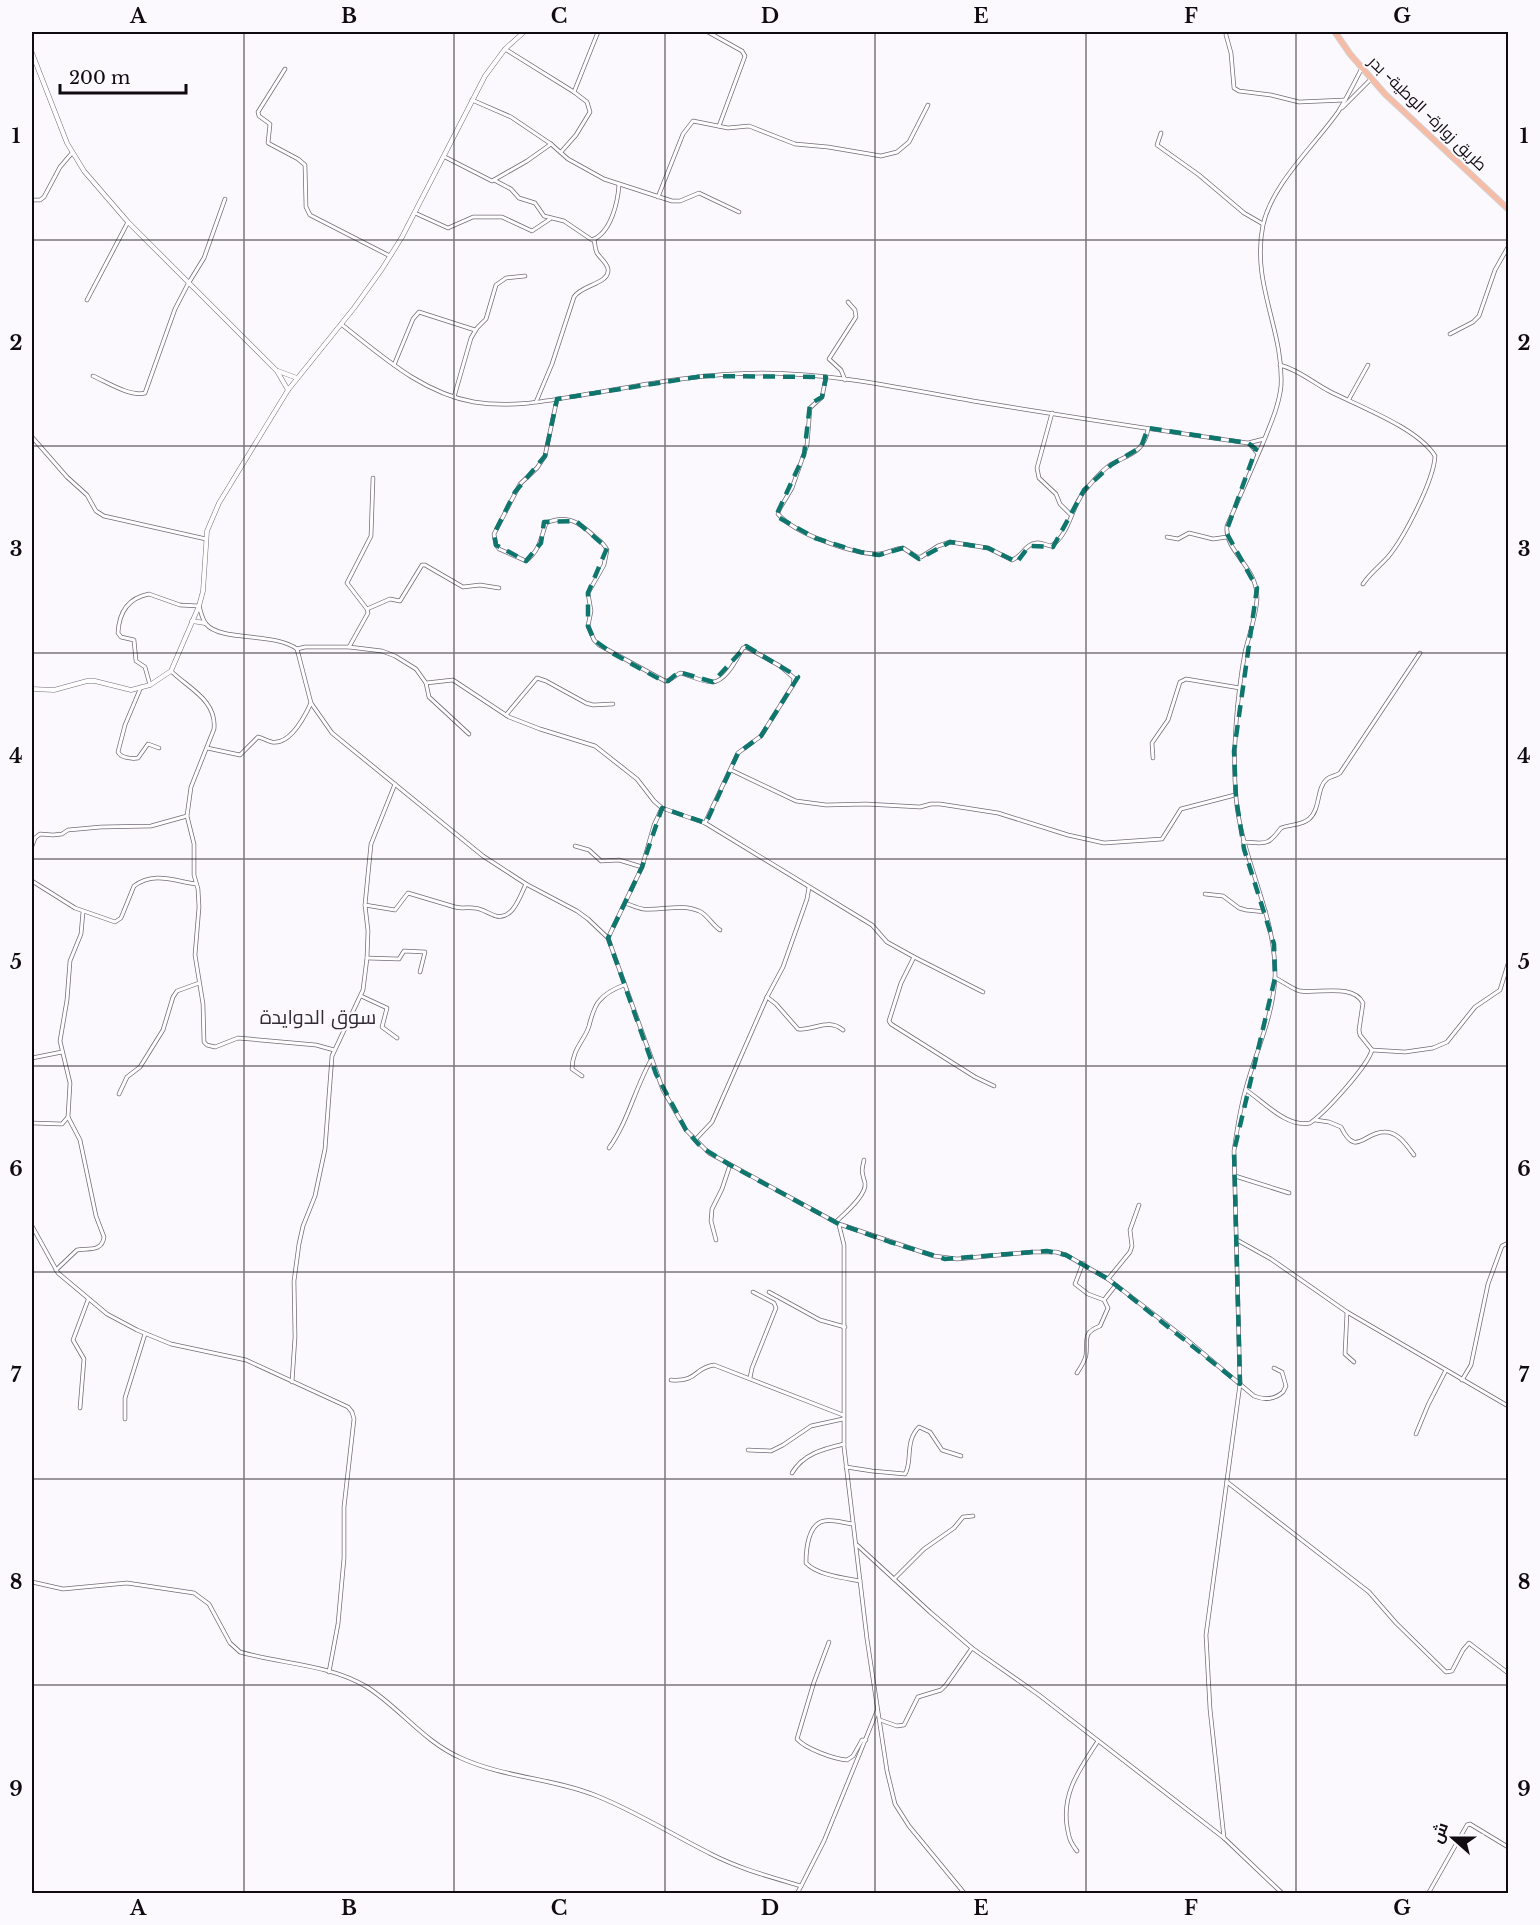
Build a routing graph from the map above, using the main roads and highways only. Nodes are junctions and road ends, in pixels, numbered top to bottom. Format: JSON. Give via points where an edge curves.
{"nodes":[{"id":1,"x":1335,"y":32,"type":"edge"},
{"id":2,"x":1509,"y":209,"type":"edge"}],
"edges":[{"from":1,"to":2,"type":"highway","name":"طريق زوارة- الوطية- بدر","via":[[1385,94]]}]}
